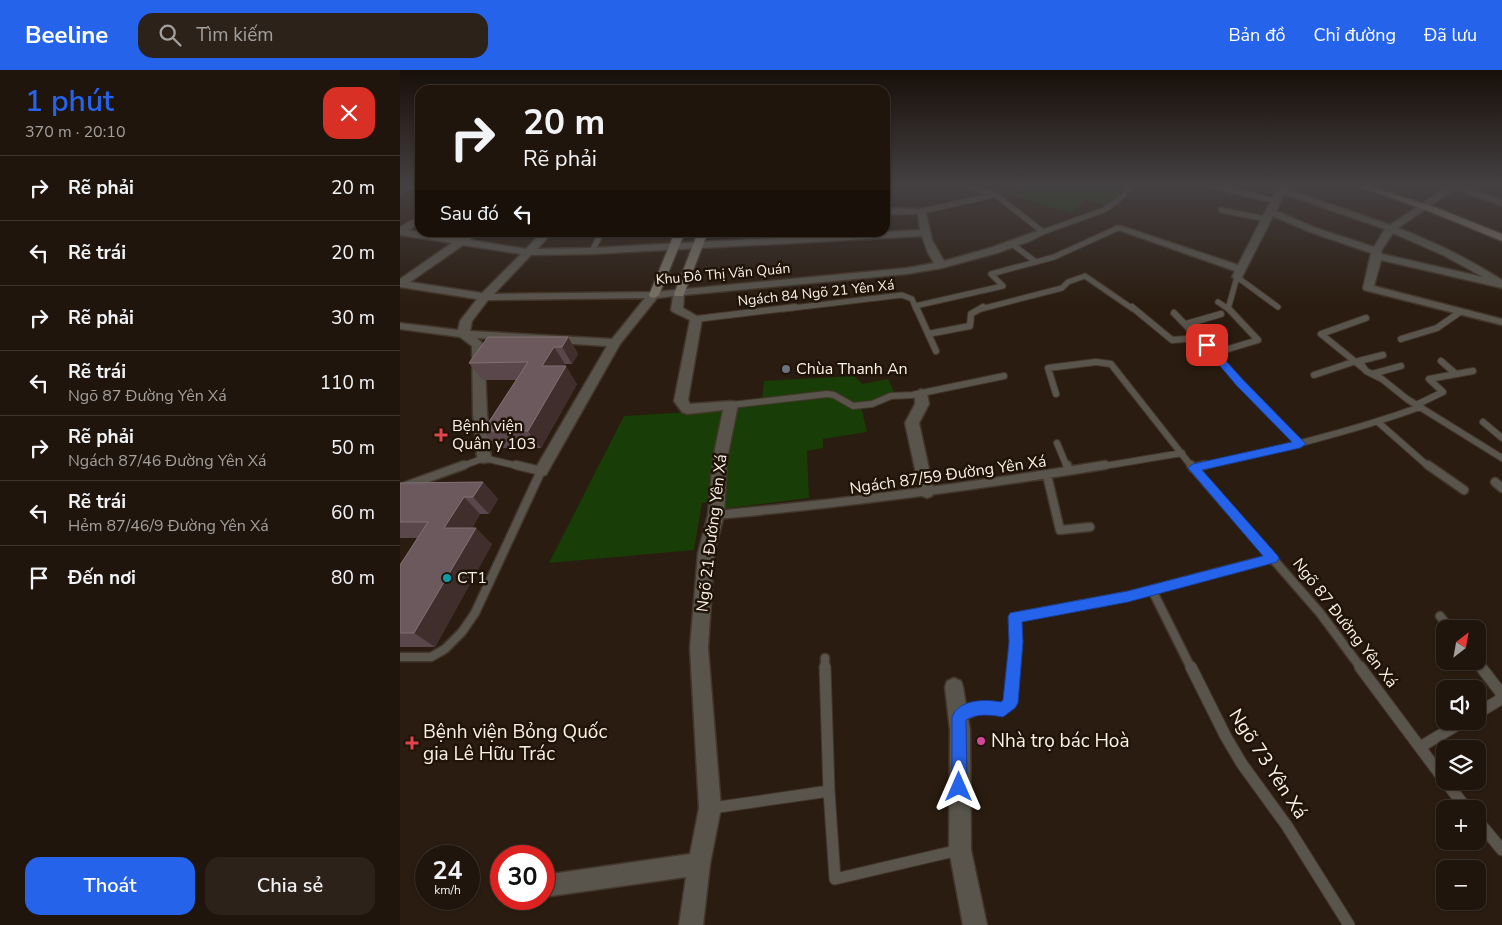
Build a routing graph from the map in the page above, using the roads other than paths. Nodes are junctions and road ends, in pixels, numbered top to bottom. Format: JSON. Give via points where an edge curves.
{"nodes":[{"id":1,"x":411,"y":225,"type":"edge"},
{"id":2,"x":924,"y":225,"type":"edge"},
{"id":3,"x":1034,"y":225,"type":"edge"},
{"id":4,"x":1063,"y":225,"type":"edge"},
{"id":5,"x":1263,"y":225,"type":"edge"},
{"id":6,"x":1298,"y":225,"type":"edge"},
{"id":7,"x":1383,"y":225,"type":"edge"},
{"id":8,"x":1396,"y":225,"type":"edge"},
{"id":9,"x":1470,"y":225,"type":"edge"},
{"id":10,"x":1118,"y":228,"type":"joint"},
{"id":11,"x":1391,"y":228,"type":"junction"},
{"id":12,"x":400,"y":232,"type":"edge"},
{"id":13,"x":1043,"y":232,"type":"junction"},
{"id":14,"x":925,"y":233,"type":"junction"},
{"id":15,"x":415,"y":234,"type":"edge"},
{"id":16,"x":890,"y":234,"type":"edge"},
{"id":17,"x":434,"y":237,"type":"edge"},
{"id":18,"x":468,"y":237,"type":"edge"},
{"id":19,"x":543,"y":237,"type":"edge"},
{"id":20,"x":599,"y":237,"type":"edge"},
{"id":21,"x":678,"y":237,"type":"edge"},
{"id":22,"x":701,"y":237,"type":"edge"},
{"id":23,"x":778,"y":237,"type":"edge"},
{"id":24,"x":1502,"y":238,"type":"edge"},
{"id":25,"x":462,"y":241,"type":"junction"},
{"id":26,"x":698,"y":244,"type":"junction"},
{"id":27,"x":1012,"y":244,"type":"junction"},
{"id":28,"x":675,"y":245,"type":"junction"},
{"id":29,"x":592,"y":251,"type":"junction"},
{"id":30,"x":528,"y":252,"type":"junction"},
{"id":31,"x":1377,"y":254,"type":"junction"},
{"id":32,"x":1036,"y":262,"type":"junction"},
{"id":33,"x":942,"y":265,"type":"junction"},
{"id":34,"x":1238,"y":273,"type":"junction"},
{"id":35,"x":400,"y":284,"type":"edge"},
{"id":36,"x":1502,"y":285,"type":"edge"},
{"id":37,"x":679,"y":294,"type":"junction"},
{"id":38,"x":654,"y":295,"type":"junction"},
{"id":39,"x":485,"y":297,"type":"junction"},
{"id":40,"x":1218,"y":302,"type":"dead end"},
{"id":41,"x":915,"y":306,"type":"junction"},
{"id":42,"x":1278,"y":307,"type":"dead end"},
{"id":43,"x":1227,"y":308,"type":"junction"},
{"id":44,"x":1174,"y":312,"type":"dead end"},
{"id":45,"x":1460,"y":312,"type":"junction"},
{"id":46,"x":1221,"y":314,"type":"dead end"},
{"id":47,"x":1366,"y":318,"type":"dead end"},
{"id":48,"x":696,"y":319,"type":"junction"},
{"id":49,"x":1502,"y":322,"type":"edge"},
{"id":50,"x":1186,"y":324,"type":"junction"},
{"id":51,"x":400,"y":326,"type":"edge"},
{"id":52,"x":463,"y":334,"type":"junction"},
{"id":53,"x":928,"y":334,"type":"junction"},
{"id":54,"x":1200,"y":338,"type":"junction"},
{"id":55,"x":1400,"y":339,"type":"dead end"},
{"id":56,"x":615,"y":343,"type":"junction"},
{"id":57,"x":936,"y":351,"type":"dead end"},
{"id":58,"x":1215,"y":353,"type":"junction"},
{"id":59,"x":1383,"y":354,"type":"dead end"},
{"id":60,"x":1441,"y":361,"type":"dead end"},
{"id":61,"x":1353,"y":362,"type":"junction"},
{"id":62,"x":1401,"y":366,"type":"dead end"},
{"id":63,"x":1473,"y":371,"type":"dead end"},
{"id":64,"x":1369,"y":372,"type":"junction"},
{"id":65,"x":1314,"y":374,"type":"dead end"},
{"id":66,"x":1456,"y":374,"type":"junction"},
{"id":67,"x":1004,"y":376,"type":"dead end"},
{"id":68,"x":921,"y":393,"type":"junction"},
{"id":69,"x":1056,"y":394,"type":"dead end"},
{"id":70,"x":731,"y":406,"type":"junction"},
{"id":71,"x":1420,"y":407,"type":"junction"},
{"id":72,"x":1483,"y":422,"type":"dead end"},
{"id":73,"x":1379,"y":423,"type":"junction"},
{"id":74,"x":1502,"y":438,"type":"edge"},
{"id":75,"x":1057,"y":443,"type":"dead end"},
{"id":76,"x":1300,"y":444,"type":"junction"},
{"id":77,"x":1502,"y":450,"type":"edge"},
{"id":78,"x":1492,"y":452,"type":"junction"},
{"id":79,"x":1182,"y":453,"type":"junction"},
{"id":80,"x":484,"y":458,"type":"junction"},
{"id":81,"x":1502,"y":458,"type":"edge"},
{"id":82,"x":1193,"y":468,"type":"junction"},
{"id":83,"x":541,"y":471,"type":"junction"},
{"id":84,"x":1069,"y":471,"type":"junction"},
{"id":85,"x":1048,"y":475,"type":"junction"},
{"id":86,"x":1495,"y":482,"type":"dead end"},
{"id":87,"x":400,"y":488,"type":"edge"},
{"id":88,"x":1502,"y":488,"type":"edge"},
{"id":89,"x":1464,"y":490,"type":"dead end"},
{"id":90,"x":927,"y":492,"type":"junction"},
{"id":91,"x":716,"y":515,"type":"junction"},
{"id":92,"x":1090,"y":527,"type":"dead end"},
{"id":93,"x":1273,"y":558,"type":"junction"},
{"id":94,"x":1152,"y":590,"type":"junction"},
{"id":95,"x":1440,"y":616,"type":"dead end"},
{"id":96,"x":1443,"y":620,"type":"edge"},
{"id":97,"x":400,"y":657,"type":"edge"},
{"id":98,"x":825,"y":658,"type":"dead end"},
{"id":99,"x":1483,"y":670,"type":"edge"},
{"id":100,"x":954,"y":687,"type":"dead end"},
{"id":101,"x":1486,"y":708,"type":"edge"},
{"id":102,"x":959,"y":717,"type":"junction"},
{"id":103,"x":1449,"y":730,"type":"edge"},
{"id":104,"x":1420,"y":747,"type":"junction"},
{"id":105,"x":1436,"y":769,"type":"edge"},
{"id":106,"x":1452,"y":790,"type":"edge"},
{"id":107,"x":829,"y":791,"type":"junction"},
{"id":108,"x":1460,"y":800,"type":"edge"},
{"id":109,"x":710,"y":808,"type":"junction"},
{"id":110,"x":1486,"y":831,"type":"edge"},
{"id":111,"x":960,"y":850,"type":"junction"},
{"id":112,"x":1502,"y":850,"type":"edge"},
{"id":113,"x":699,"y":864,"type":"junction"},
{"id":114,"x":555,"y":884,"type":"edge"},
{"id":115,"x":691,"y":925,"type":"edge"},
{"id":116,"x":975,"y":925,"type":"edge"},
{"id":117,"x":1349,"y":925,"type":"edge"}],
"edges":[{"from":1,"to":12,"type":"street"},
{"from":2,"to":14,"type":"street"},
{"from":3,"to":13,"type":"lane"},
{"from":4,"to":13,"type":"lane"},
{"from":5,"to":34,"type":"street"},
{"from":6,"to":31,"type":"street"},
{"from":7,"to":11,"type":"street"},
{"from":8,"to":11,"type":"street"},
{"from":9,"to":24,"type":"street"},
{"from":10,"to":32,"type":"lane"},
{"from":10,"to":34,"type":"street"},
{"from":11,"to":31,"type":"street"},
{"from":11,"to":36,"type":"street","via":[[1442,249]]},
{"from":12,"to":15,"type":"street"},
{"from":13,"to":27,"type":"street","name":"Khu Đô Thị Văn Quán"},
{"from":14,"to":16,"type":"street"},
{"from":14,"to":33,"type":"street","via":[[931,252]]},
{"from":17,"to":25,"type":"street"},
{"from":18,"to":25,"type":"street"},
{"from":19,"to":30,"type":"street"},
{"from":20,"to":29,"type":"lane"},
{"from":21,"to":28,"type":"street"},
{"from":22,"to":26,"type":"street"},
{"from":23,"to":26,"type":"street"},
{"from":25,"to":30,"type":"street"},
{"from":25,"to":35,"type":"street"},
{"from":26,"to":28,"type":"street"},
{"from":26,"to":37,"type":"street"},
{"from":27,"to":32,"type":"lane"},
{"from":27,"to":33,"type":"street","name":"Khu Đô Thị Văn Quán"},
{"from":28,"to":29,"type":"street"},
{"from":28,"to":38,"type":"street"},
{"from":29,"to":30,"type":"street"},
{"from":30,"to":39,"type":"street"},
{"from":31,"to":36,"type":"street"},
{"from":31,"to":45,"type":"street","via":[[1368,288]]},
{"from":32,"to":41,"type":"lane","via":[[991,274],[1003,286]]},
{"from":33,"to":37,"type":"street","name":"Khu Đô Thị Văn Quán"},
{"from":34,"to":42,"type":"lane"},
{"from":34,"to":43,"type":"lane"},
{"from":35,"to":39,"type":"street","name":"Khu Đô Thị Văn Quán"},
{"from":37,"to":38,"type":"street","name":"Khu Đô Thị Văn Quán"},
{"from":37,"to":48,"type":"street","via":[[677,310]]},
{"from":38,"to":39,"type":"street","name":"Khu Đô Thị Văn Quán"},
{"from":38,"to":56,"type":"street"},
{"from":39,"to":52,"type":"street","via":[[466,321]]},
{"from":40,"to":43,"type":"lane"},
{"from":41,"to":48,"type":"lane","name":"Ngách 84 Ngõ 21 Yên Xá","via":[[912,299],[902,295]]},
{"from":41,"to":53,"type":"lane","name":"Ngách 84 Ngõ 21 Yên Xá"},
{"from":43,"to":58,"type":"lane","via":[[1258,340]]},
{"from":44,"to":50,"type":"lane"},
{"from":45,"to":49,"type":"street"},
{"from":45,"to":55,"type":"lane","via":[[1437,328]]},
{"from":46,"to":50,"type":"lane"},
{"from":47,"to":61,"type":"lane","via":[[1321,334]]},
{"from":48,"to":70,"type":"street","via":[[680,401],[687,410]]},
{"from":50,"to":54,"type":"lane"},
{"from":51,"to":52,"type":"street"},
{"from":52,"to":56,"type":"street"},
{"from":52,"to":80,"type":"street","via":[[478,345]]},
{"from":53,"to":54,"type":"lane","via":[[970,326],[972,314],[986,306],[1062,288],[1068,282],[1085,276],[1172,340]]},
{"from":53,"to":57,"type":"lane","name":"Ngách 84 Ngõ 21 Yên Xá"},
{"from":54,"to":58,"type":"lane"},
{"from":56,"to":83,"type":"street"},
{"from":58,"to":76,"type":"lane"},
{"from":59,"to":64,"type":"lane","via":[[1359,361]]},
{"from":60,"to":66,"type":"lane"},
{"from":61,"to":64,"type":"lane"},
{"from":61,"to":65,"type":"lane"},
{"from":62,"to":64,"type":"lane"},
{"from":63,"to":66,"type":"lane"},
{"from":64,"to":71,"type":"lane"},
{"from":66,"to":71,"type":"lane","via":[[1429,379],[1443,392],[1418,404]]},
{"from":67,"to":68,"type":"lane"},
{"from":68,"to":70,"type":"lane","via":[[891,396],[872,404],[852,406],[827,394]]},
{"from":68,"to":90,"type":"street","via":[[922,404],[912,423]]},
{"from":69,"to":79,"type":"lane","name":"Ngõ 87 Đường Yên Xá","via":[[1048,368],[1096,362],[1110,364]]},
{"from":70,"to":91,"type":"street","name":"Ngõ 21 Đường Yên Xá","via":[[720,459]]},
{"from":71,"to":73,"type":"lane"},
{"from":71,"to":78,"type":"lane"},
{"from":72,"to":74,"type":"lane"},
{"from":73,"to":76,"type":"lane"},
{"from":73,"to":89,"type":"lane","via":[[1431,468]]},
{"from":75,"to":84,"type":"lane"},
{"from":76,"to":82,"type":"lane"},
{"from":77,"to":78,"type":"lane"},
{"from":78,"to":81,"type":"lane"},
{"from":79,"to":82,"type":"lane","name":"Ngõ 87 Đường Yên Xá"},
{"from":79,"to":84,"type":"lane","name":"Ngách 87/59 Đường Yên Xá"},
{"from":80,"to":83,"type":"lane"},
{"from":80,"to":87,"type":"lane"},
{"from":82,"to":93,"type":"lane","name":"Ngõ 87 Đường Yên Xá"},
{"from":83,"to":97,"type":"lane","via":[[475,614],[462,632],[430,658]]},
{"from":84,"to":85,"type":"lane","name":"Ngách 87/59 Đường Yên Xá"},
{"from":85,"to":90,"type":"lane","name":"Ngách 87/59 Đường Yên Xá"},
{"from":85,"to":92,"type":"lane","via":[[1060,530]]},
{"from":86,"to":88,"type":"lane"},
{"from":90,"to":91,"type":"lane","name":"Ngách 87/59 Đường Yên Xá"},
{"from":91,"to":109,"type":"street","name":"Ngõ 21 Đường Yên Xá","via":[[706,553],[700,648]]},
{"from":93,"to":94,"type":"lane"},
{"from":93,"to":104,"type":"lane","name":"Ngõ 87 Đường Yên Xá","via":[[1320,613]]},
{"from":94,"to":102,"type":"lane","via":[[1015,617],[1010,703],[1003,710],[992,707],[969,710]]},
{"from":94,"to":117,"type":"lane","name":"Ngõ 73 Yên Xá","via":[[1226,737]]},
{"from":95,"to":96,"type":"lane"},
{"from":98,"to":107,"type":"lane"},
{"from":99,"to":101,"type":"lane","via":[[1501,693],[1501,699]]},
{"from":100,"to":102,"type":"street"},
{"from":102,"to":111,"type":"street"},
{"from":103,"to":104,"type":"lane"},
{"from":104,"to":105,"type":"lane","name":"Ngõ 87 Đường Yên Xá"},
{"from":106,"to":108,"type":"lane","name":"Ngõ 87 Đường Yên Xá"},
{"from":107,"to":109,"type":"lane"},
{"from":107,"to":111,"type":"lane","via":[[835,879]]},
{"from":109,"to":113,"type":"street","name":"Ngõ 21 Đường Yên Xá"},
{"from":110,"to":112,"type":"lane"},
{"from":111,"to":116,"type":"street"},
{"from":113,"to":114,"type":"street"},
{"from":113,"to":115,"type":"street","name":"Ngõ 21 Đường Yên Xá"}]}
